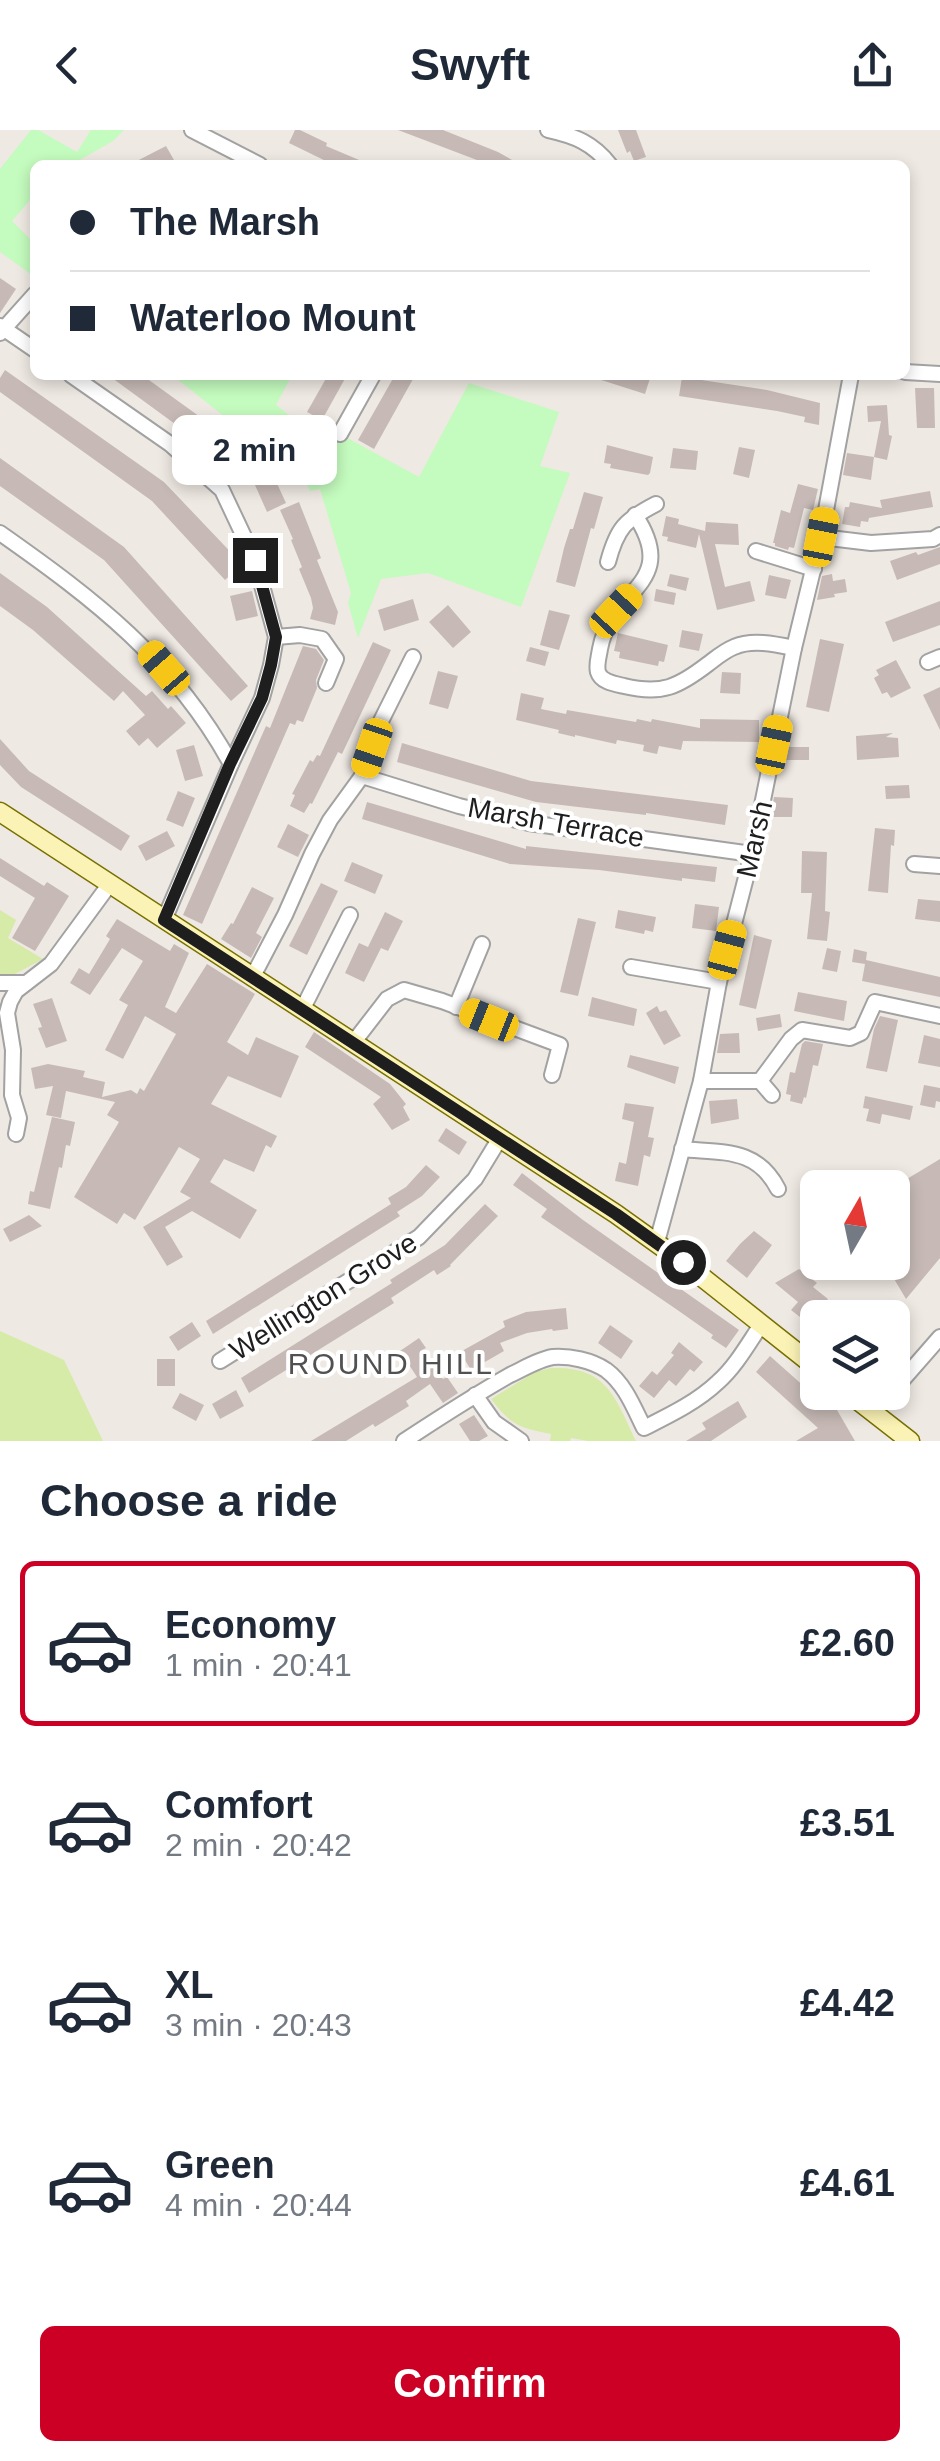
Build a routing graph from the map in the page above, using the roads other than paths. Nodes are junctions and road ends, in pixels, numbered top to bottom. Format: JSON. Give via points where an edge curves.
{"nodes":[{"id":1,"x":192,"y":130,"type":"edge"},
{"id":2,"x":548,"y":130,"type":"edge"},
{"id":3,"x":240,"y":155,"type":"junction"},
{"id":4,"x":232,"y":160,"type":"edge"},
{"id":5,"x":250,"y":160,"type":"edge"},
{"id":6,"x":606,"y":160,"type":"edge"},
{"id":7,"x":30,"y":299,"type":"edge"},
{"id":8,"x":1,"y":329,"type":"edge"},
{"id":9,"x":30,"y":347,"type":"edge"},
{"id":10,"x":910,"y":372,"type":"edge"},
{"id":11,"x":940,"y":374,"type":"edge"},
{"id":12,"x":77,"y":380,"type":"edge"},
{"id":13,"x":370,"y":380,"type":"edge"},
{"id":14,"x":851,"y":380,"type":"edge"},
{"id":15,"x":340,"y":434,"type":"dead end"},
{"id":16,"x":656,"y":504,"type":"dead end"},
{"id":17,"x":635,"y":515,"type":"junction"},
{"id":18,"x":0,"y":533,"type":"edge"},
{"id":19,"x":940,"y":535,"type":"edge"},
{"id":20,"x":821,"y":537,"type":"junction"},
{"id":21,"x":756,"y":551,"type":"dead end"},
{"id":22,"x":608,"y":562,"type":"dead end"},
{"id":23,"x":814,"y":569,"type":"junction"},
{"id":24,"x":276,"y":637,"type":"junction"},
{"id":25,"x":794,"y":648,"type":"junction"},
{"id":26,"x":413,"y":658,"type":"dead end"},
{"id":27,"x":326,"y":684,"type":"dead end"},
{"id":28,"x":230,"y":764,"type":"junction"},
{"id":29,"x":362,"y":776,"type":"junction"},
{"id":30,"x":0,"y":812,"type":"edge"},
{"id":31,"x":752,"y":854,"type":"junction"},
{"id":32,"x":914,"y":864,"type":"dead end"},
{"id":33,"x":940,"y":866,"type":"edge"},
{"id":34,"x":109,"y":884,"type":"junction"},
{"id":35,"x":350,"y":915,"type":"dead end"},
{"id":36,"x":164,"y":920,"type":"junction"},
{"id":37,"x":482,"y":944,"type":"dead end"},
{"id":38,"x":631,"y":967,"type":"dead end"},
{"id":39,"x":252,"y":978,"type":"junction"},
{"id":40,"x":719,"y":982,"type":"junction"},
{"id":41,"x":0,"y":983,"type":"edge"},
{"id":42,"x":26,"y":983,"type":"junction"},
{"id":43,"x":456,"y":1007,"type":"junction"},
{"id":44,"x":302,"y":1010,"type":"junction"},
{"id":45,"x":940,"y":1016,"type":"edge"},
{"id":46,"x":354,"y":1043,"type":"junction"},
{"id":47,"x":552,"y":1075,"type":"dead end"},
{"id":48,"x":701,"y":1081,"type":"junction"},
{"id":49,"x":760,"y":1081,"type":"junction"},
{"id":50,"x":772,"y":1095,"type":"dead end"},
{"id":51,"x":6,"y":1096,"type":"edge"},
{"id":52,"x":16,"y":1134,"type":"dead end"},
{"id":53,"x":500,"y":1138,"type":"junction"},
{"id":54,"x":682,"y":1148,"type":"junction"},
{"id":55,"x":778,"y":1190,"type":"dead end"},
{"id":56,"x":657,"y":1242,"type":"junction"},
{"id":57,"x":761,"y":1324,"type":"junction"},
{"id":58,"x":940,"y":1337,"type":"edge"},
{"id":59,"x":800,"y":1355,"type":"edge"},
{"id":60,"x":220,"y":1361,"type":"dead end"},
{"id":61,"x":910,"y":1371,"type":"edge"},
{"id":62,"x":475,"y":1394,"type":"junction"},
{"id":63,"x":869,"y":1410,"type":"edge"},
{"id":64,"x":877,"y":1410,"type":"edge"},
{"id":65,"x":874,"y":1414,"type":"junction"},
{"id":66,"x":646,"y":1435,"type":"edge"},
{"id":67,"x":404,"y":1441,"type":"edge"},
{"id":68,"x":521,"y":1441,"type":"edge"},
{"id":69,"x":910,"y":1441,"type":"edge"}],
"edges":[{"from":1,"to":3,"type":"street"},
{"from":2,"to":6,"type":"street","via":[[597,148]]},
{"from":3,"to":4,"type":"street"},
{"from":3,"to":5,"type":"street"},
{"from":7,"to":8,"type":"street"},
{"from":8,"to":9,"type":"street"},
{"from":10,"to":11,"type":"street"},
{"from":12,"to":24,"type":"street","via":[[170,444],[222,490],[255,560]]},
{"from":13,"to":15,"type":"street"},
{"from":14,"to":20,"type":"street","name":"Marsh"},
{"from":16,"to":17,"type":"street"},
{"from":17,"to":22,"type":"street","via":[[617,532]]},
{"from":17,"to":25,"type":"street","via":[[652,561],[606,627],[600,677],[641,690],[664,689],[736,646]]},
{"from":18,"to":28,"type":"street","via":[[93,600],[147,649],[201,715]]},
{"from":19,"to":20,"type":"street","via":[[872,543]]},
{"from":20,"to":23,"type":"street","name":"Marsh"},
{"from":21,"to":23,"type":"street"},
{"from":23,"to":25,"type":"street","name":"Marsh"},
{"from":24,"to":27,"type":"street","via":[[322,639],[336,659]]},
{"from":24,"to":28,"type":"street","via":[[262,698]]},
{"from":25,"to":31,"type":"street","name":"Marsh"},
{"from":26,"to":29,"type":"street"},
{"from":28,"to":36,"type":"street"},
{"from":29,"to":31,"type":"street","name":"Marsh Terrace","via":[[528,823]]},
{"from":29,"to":39,"type":"street","via":[[330,820]]},
{"from":30,"to":34,"type":"main road"},
{"from":31,"to":40,"type":"street","name":"Marsh"},
{"from":32,"to":33,"type":"street"},
{"from":34,"to":36,"type":"main road"},
{"from":34,"to":42,"type":"street","via":[[51,964]]},
{"from":35,"to":44,"type":"street"},
{"from":36,"to":39,"type":"main road"},
{"from":37,"to":43,"type":"street"},
{"from":38,"to":40,"type":"street"},
{"from":39,"to":44,"type":"main road"},
{"from":40,"to":48,"type":"street","name":"Marsh"},
{"from":41,"to":42,"type":"street"},
{"from":42,"to":51,"type":"street","via":[[7,1013],[13,1050]]},
{"from":43,"to":46,"type":"street","via":[[404,990],[387,998]]},
{"from":43,"to":47,"type":"street","via":[[560,1045]]},
{"from":44,"to":46,"type":"main road"},
{"from":45,"to":49,"type":"street","via":[[875,1002],[861,1033],[850,1038],[802,1030]]},
{"from":46,"to":53,"type":"main road"},
{"from":48,"to":49,"type":"street"},
{"from":48,"to":54,"type":"street","name":"Marsh"},
{"from":49,"to":50,"type":"street"},
{"from":51,"to":52,"type":"street","via":[[19,1118]]},
{"from":53,"to":56,"type":"main road"},
{"from":53,"to":60,"type":"street","name":"Wellington Grove","via":[[475,1180],[418,1237]]},
{"from":54,"to":55,"type":"street","via":[[750,1159]]},
{"from":54,"to":56,"type":"street","name":"Marsh"},
{"from":56,"to":57,"type":"main road"},
{"from":57,"to":59,"type":"main road"},
{"from":57,"to":66,"type":"street","via":[[719,1382]]},
{"from":58,"to":61,"type":"street"},
{"from":62,"to":66,"type":"street","via":[[550,1357],[580,1359],[619,1383]]},
{"from":62,"to":67,"type":"street"},
{"from":62,"to":68,"type":"street","via":[[494,1422]]},
{"from":63,"to":65,"type":"main road"},
{"from":64,"to":65,"type":"street"},
{"from":65,"to":69,"type":"main road"}]}
